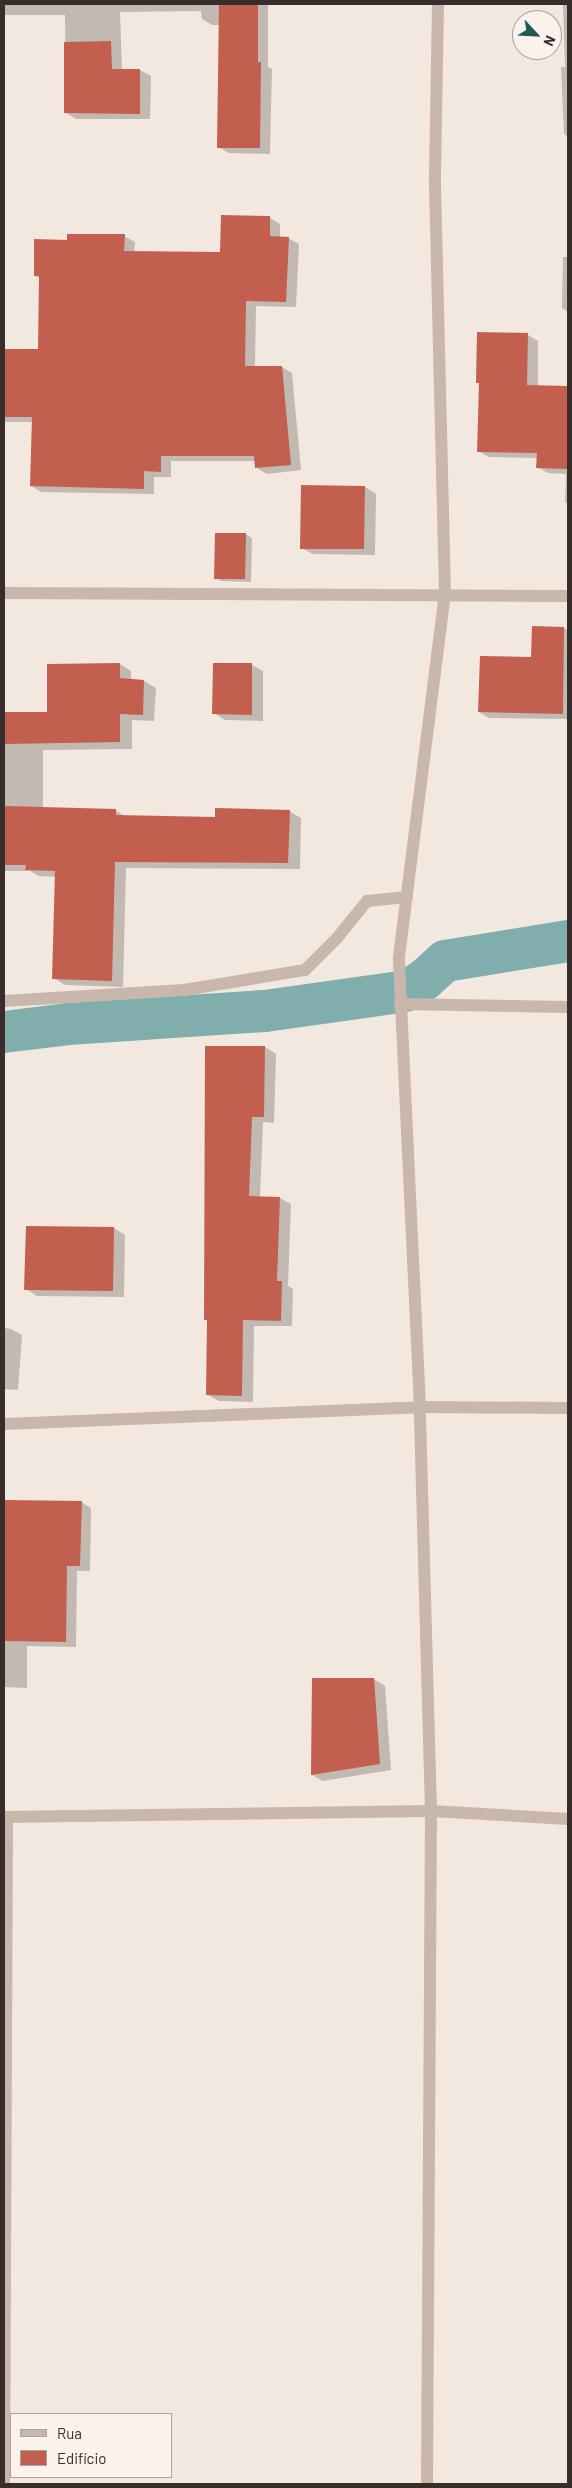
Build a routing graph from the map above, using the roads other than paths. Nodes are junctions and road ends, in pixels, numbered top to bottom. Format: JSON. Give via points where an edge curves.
{"nodes":[{"id":1,"x":438,"y":4,"type":"edge"},
{"id":2,"x":4,"y":593,"type":"edge"},
{"id":3,"x":445,"y":594,"type":"junction"},
{"id":4,"x":568,"y":596,"type":"edge"},
{"id":5,"x":407,"y":897,"type":"junction"},
{"id":6,"x":4,"y":1001,"type":"edge"},
{"id":7,"x":400,"y":1004,"type":"junction"},
{"id":8,"x":568,"y":1007,"type":"edge"},
{"id":9,"x":420,"y":1408,"type":"junction"},
{"id":10,"x":568,"y":1408,"type":"edge"},
{"id":11,"x":4,"y":1424,"type":"edge"},
{"id":12,"x":431,"y":1811,"type":"junction"},
{"id":13,"x":6,"y":1817,"type":"edge"},
{"id":14,"x":568,"y":1819,"type":"edge"},
{"id":15,"x":4,"y":2484,"type":"edge"},
{"id":16,"x":427,"y":2484,"type":"edge"}],
"edges":[{"from":1,"to":3,"type":"street","via":[[435,186]]},
{"from":2,"to":3,"type":"street"},
{"from":3,"to":4,"type":"street"},
{"from":3,"to":5,"type":"street"},
{"from":5,"to":6,"type":"street","via":[[368,901],[305,970],[184,990]]},
{"from":5,"to":7,"type":"street","via":[[399,957]]},
{"from":7,"to":8,"type":"street"},
{"from":7,"to":9,"type":"street"},
{"from":9,"to":10,"type":"street"},
{"from":9,"to":11,"type":"street"},
{"from":9,"to":12,"type":"street"},
{"from":12,"to":13,"type":"street"},
{"from":12,"to":14,"type":"street"},
{"from":12,"to":16,"type":"street"},
{"from":13,"to":15,"type":"street"}]}
